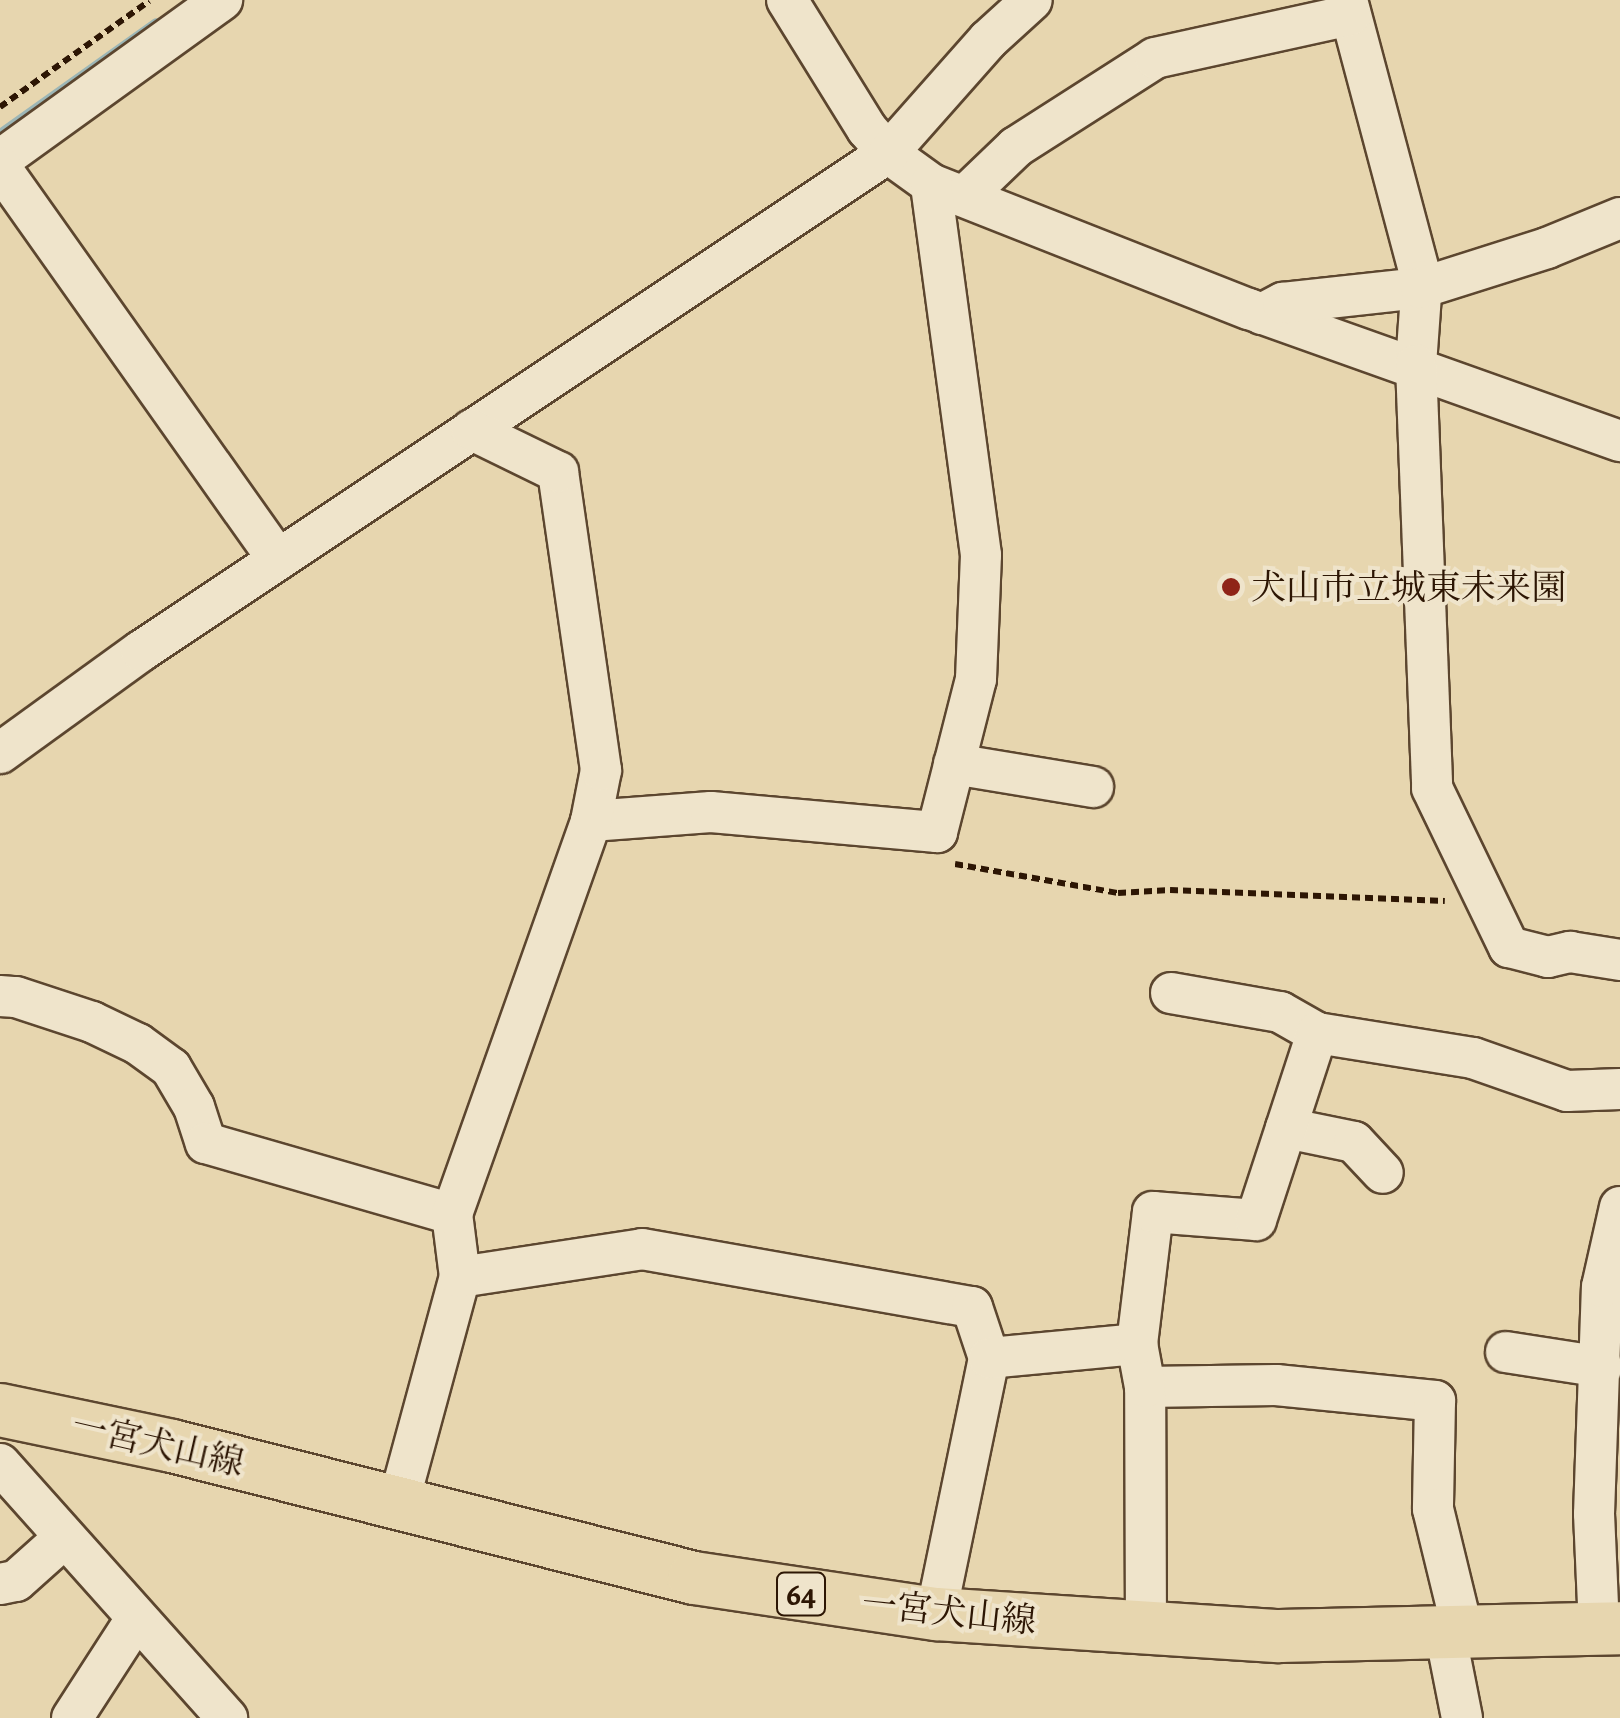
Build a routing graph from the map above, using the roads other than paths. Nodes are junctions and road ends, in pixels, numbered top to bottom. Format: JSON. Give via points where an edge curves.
{"nodes":[{"id":1,"x":222,"y":0,"type":"edge"},
{"id":2,"x":787,"y":0,"type":"edge"},
{"id":3,"x":1032,"y":0,"type":"edge"},
{"id":4,"x":1348,"y":8,"type":"edge"},
{"id":5,"x":888,"y":153,"type":"junction"},
{"id":6,"x":0,"y":160,"type":"edge"},
{"id":7,"x":0,"y":168,"type":"edge"},
{"id":8,"x":948,"y":189,"type":"junction"},
{"id":9,"x":1620,"y":218,"type":"edge"},
{"id":10,"x":1421,"y":288,"type":"junction"},
{"id":11,"x":1262,"y":314,"type":"junction"},
{"id":12,"x":1416,"y":365,"type":"junction"},
{"id":13,"x":472,"y":430,"type":"junction"},
{"id":14,"x":1620,"y":441,"type":"edge"},
{"id":15,"x":278,"y":559,"type":"junction"},
{"id":16,"x":0,"y":753,"type":"edge"},
{"id":17,"x":954,"y":764,"type":"junction"},
{"id":18,"x":1092,"y":787,"type":"dead end"},
{"id":19,"x":591,"y":821,"type":"junction"},
{"id":20,"x":1620,"y":960,"type":"edge"},
{"id":21,"x":1171,"y":993,"type":"dead end"},
{"id":22,"x":0,"y":996,"type":"edge"},
{"id":23,"x":1317,"y":1033,"type":"junction"},
{"id":24,"x":1620,"y":1089,"type":"edge"},
{"id":25,"x":1286,"y":1128,"type":"junction"},
{"id":26,"x":1383,"y":1173,"type":"dead end"},
{"id":27,"x":1620,"y":1208,"type":"edge"},
{"id":28,"x":452,"y":1214,"type":"junction"},
{"id":29,"x":460,"y":1277,"type":"junction"},
{"id":30,"x":1137,"y":1344,"type":"junction"},
{"id":31,"x":1506,"y":1352,"type":"dead end"},
{"id":32,"x":989,"y":1358,"type":"junction"},
{"id":33,"x":1602,"y":1367,"type":"junction"},
{"id":34,"x":1145,"y":1386,"type":"junction"},
{"id":35,"x":0,"y":1410,"type":"edge"},
{"id":36,"x":0,"y":1464,"type":"edge"},
{"id":37,"x":399,"y":1501,"type":"junction"},
{"id":38,"x":63,"y":1538,"type":"junction"},
{"id":39,"x":0,"y":1584,"type":"edge"},
{"id":40,"x":936,"y":1614,"type":"junction"},
{"id":41,"x":136,"y":1619,"type":"junction"},
{"id":42,"x":1610,"y":1628,"type":"edge"},
{"id":43,"x":1146,"y":1630,"type":"junction"},
{"id":44,"x":1454,"y":1632,"type":"junction"},
{"id":45,"x":72,"y":1718,"type":"edge"},
{"id":46,"x":227,"y":1718,"type":"edge"},
{"id":47,"x":1462,"y":1718,"type":"edge"}],
"edges":[{"from":1,"to":6,"type":"street"},
{"from":2,"to":5,"type":"street"},
{"from":3,"to":5,"type":"street"},
{"from":4,"to":8,"type":"street","via":[[1154,58]]},
{"from":4,"to":10,"type":"street"},
{"from":5,"to":8,"type":"street"},
{"from":5,"to":13,"type":"street"},
{"from":7,"to":15,"type":"street"},
{"from":8,"to":11,"type":"street"},
{"from":8,"to":17,"type":"street","via":[[981,554],[976,679]]},
{"from":9,"to":10,"type":"street"},
{"from":10,"to":11,"type":"street","via":[[1283,303]]},
{"from":10,"to":12,"type":"street"},
{"from":11,"to":12,"type":"street"},
{"from":12,"to":14,"type":"street"},
{"from":12,"to":20,"type":"street","via":[[1432,788],[1509,947],[1548,957],[1570,952]]},
{"from":13,"to":15,"type":"street"},
{"from":13,"to":19,"type":"street","via":[[558,472],[601,770]]},
{"from":15,"to":16,"type":"street"},
{"from":17,"to":18,"type":"street"},
{"from":17,"to":19,"type":"street","via":[[936,832],[712,812]]},
{"from":19,"to":28,"type":"street"},
{"from":21,"to":23,"type":"street","via":[[1280,1012]]},
{"from":22,"to":28,"type":"street","via":[[92,1022],[138,1044],[171,1068],[206,1143]]},
{"from":23,"to":24,"type":"street","via":[[1473,1058],[1567,1091]]},
{"from":23,"to":25,"type":"street"},
{"from":25,"to":26,"type":"street","via":[[1354,1142]]},
{"from":25,"to":30,"type":"street","via":[[1256,1220],[1153,1212]]},
{"from":27,"to":33,"type":"street","via":[[1602,1287]]},
{"from":28,"to":29,"type":"street"},
{"from":29,"to":32,"type":"street","via":[[642,1250],[972,1306]]},
{"from":29,"to":37,"type":"street"},
{"from":30,"to":32,"type":"street"},
{"from":30,"to":34,"type":"street"},
{"from":31,"to":33,"type":"street"},
{"from":32,"to":40,"type":"street"},
{"from":33,"to":42,"type":"street","via":[[1594,1514]]},
{"from":34,"to":43,"type":"street"},
{"from":34,"to":44,"type":"street","via":[[1276,1385],[1434,1401],[1433,1509]]},
{"from":35,"to":37,"type":"main road","name":"一宮犬山線","number":"64"},
{"from":36,"to":38,"type":"street"},
{"from":37,"to":40,"type":"main road","name":"一宮犬山線","number":"64","via":[[694,1578]]},
{"from":38,"to":39,"type":"street","via":[[16,1582]]},
{"from":38,"to":41,"type":"street"},
{"from":40,"to":43,"type":"main road","name":"一宮犬山線","number":"64"},
{"from":41,"to":45,"type":"street"},
{"from":41,"to":46,"type":"street"},
{"from":42,"to":44,"type":"main road","name":"一宮犬山線","number":"64"},
{"from":43,"to":44,"type":"main road","name":"一宮犬山線","number":"64","via":[[1278,1636]]},
{"from":44,"to":47,"type":"street"}]}
